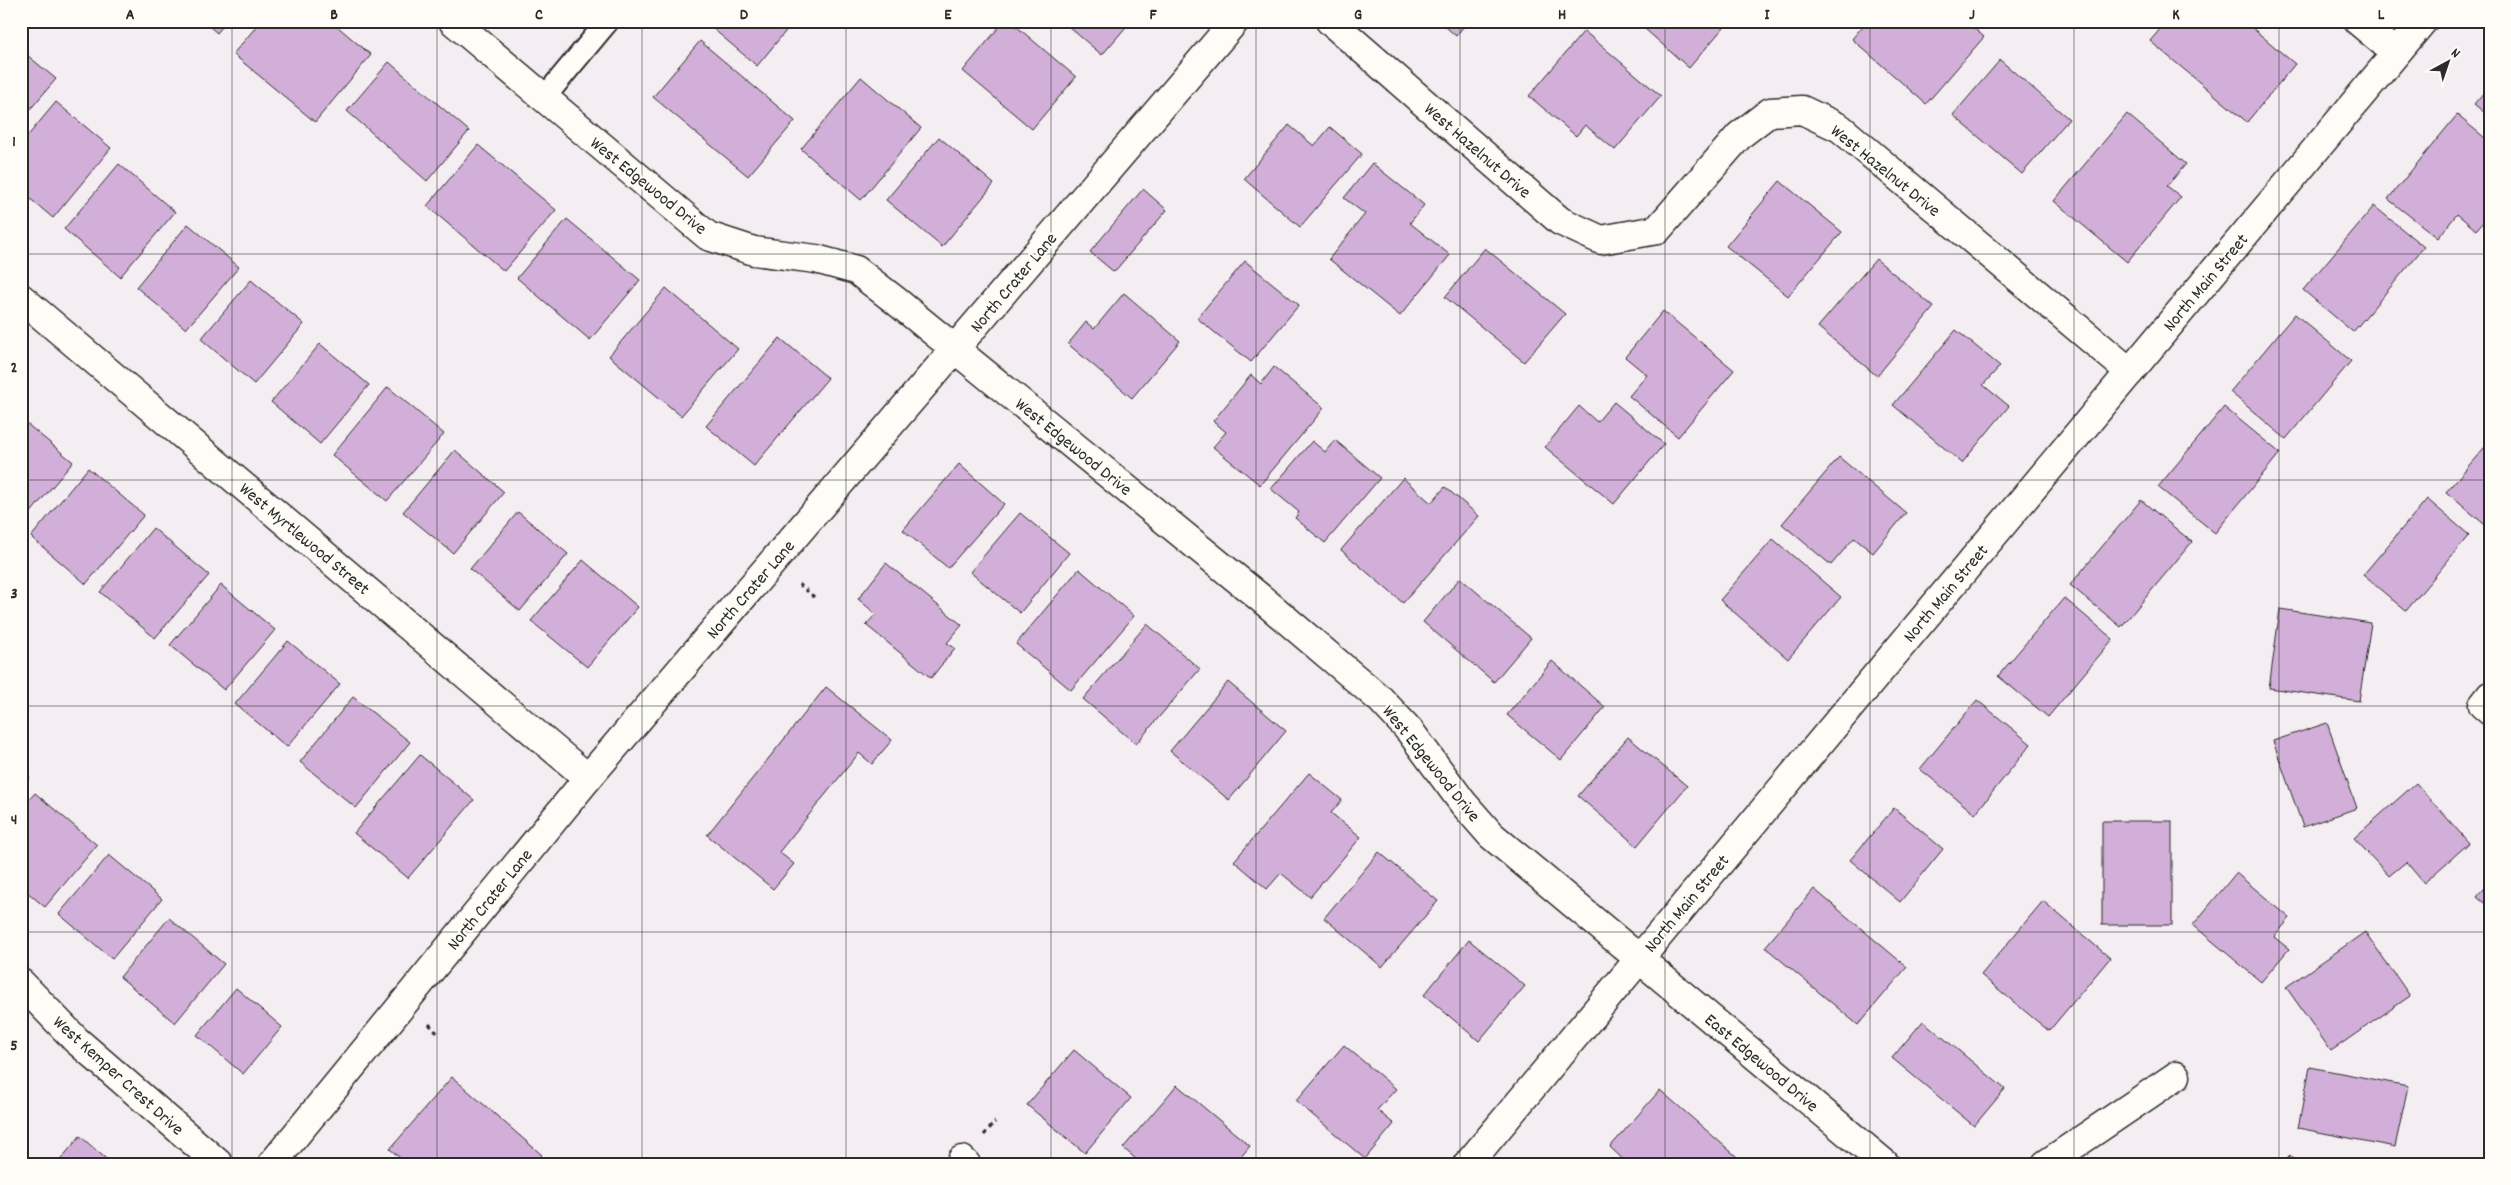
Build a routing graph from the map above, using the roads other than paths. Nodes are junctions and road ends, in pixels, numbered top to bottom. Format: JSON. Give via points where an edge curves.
{"nodes":[{"id":1,"x":452,"y":21,"type":"edge"},
{"id":2,"x":608,"y":21,"type":"edge"},
{"id":3,"x":1235,"y":21,"type":"edge"},
{"id":4,"x":1330,"y":21,"type":"edge"},
{"id":5,"x":2358,"y":21,"type":"edge"},
{"id":6,"x":2423,"y":21,"type":"edge"},
{"id":7,"x":2395,"y":52,"type":"junction"},
{"id":8,"x":544,"y":98,"type":"junction"},
{"id":9,"x":21,"y":298,"type":"edge"},
{"id":10,"x":955,"y":351,"type":"junction"},
{"id":11,"x":2130,"y":372,"type":"junction"},
{"id":12,"x":588,"y":778,"type":"junction"},
{"id":13,"x":1638,"y":960,"type":"junction"},
{"id":14,"x":21,"y":983,"type":"edge"},
{"id":15,"x":2176,"y":1076,"type":"dead end"},
{"id":16,"x":219,"y":1164,"type":"edge"},
{"id":17,"x":272,"y":1164,"type":"edge"},
{"id":18,"x":1468,"y":1164,"type":"edge"},
{"id":19,"x":1885,"y":1164,"type":"edge"},
{"id":20,"x":2046,"y":1164,"type":"edge"}],
"edges":[{"from":1,"to":8,"type":"street","name":"West Edgewood Drive"},
{"from":2,"to":8,"type":"lane"},
{"from":3,"to":10,"type":"street","name":"North Crater Lane"},
{"from":4,"to":11,"type":"street","name":"West Hazelnut Drive","via":[[1560,221],[1601,240],[1657,230],[1740,134],[1770,112],[1802,110],[1840,128]]},
{"from":5,"to":7,"type":"street"},
{"from":6,"to":7,"type":"street","name":"North Main Street"},
{"from":7,"to":11,"type":"street","name":"North Main Street"},
{"from":8,"to":10,"type":"street","name":"West Edgewood Drive","via":[[708,236],[754,251],[816,259],[856,270]]},
{"from":9,"to":12,"type":"street","name":"West Myrtlewood Street"},
{"from":10,"to":12,"type":"street","name":"North Crater Lane"},
{"from":10,"to":13,"type":"street","name":"West Edgewood Drive","via":[[1269,605],[1381,700],[1409,730],[1491,835]]},
{"from":11,"to":13,"type":"street","name":"North Main Street"},
{"from":12,"to":17,"type":"street","name":"North Crater Lane"},
{"from":13,"to":18,"type":"street","name":"North Main Street"},
{"from":13,"to":19,"type":"street","name":"East Edgewood Drive"},
{"from":14,"to":16,"type":"street","name":"West Kemper Crest Drive","via":[[76,1040]]},
{"from":15,"to":20,"type":"street"}]}
